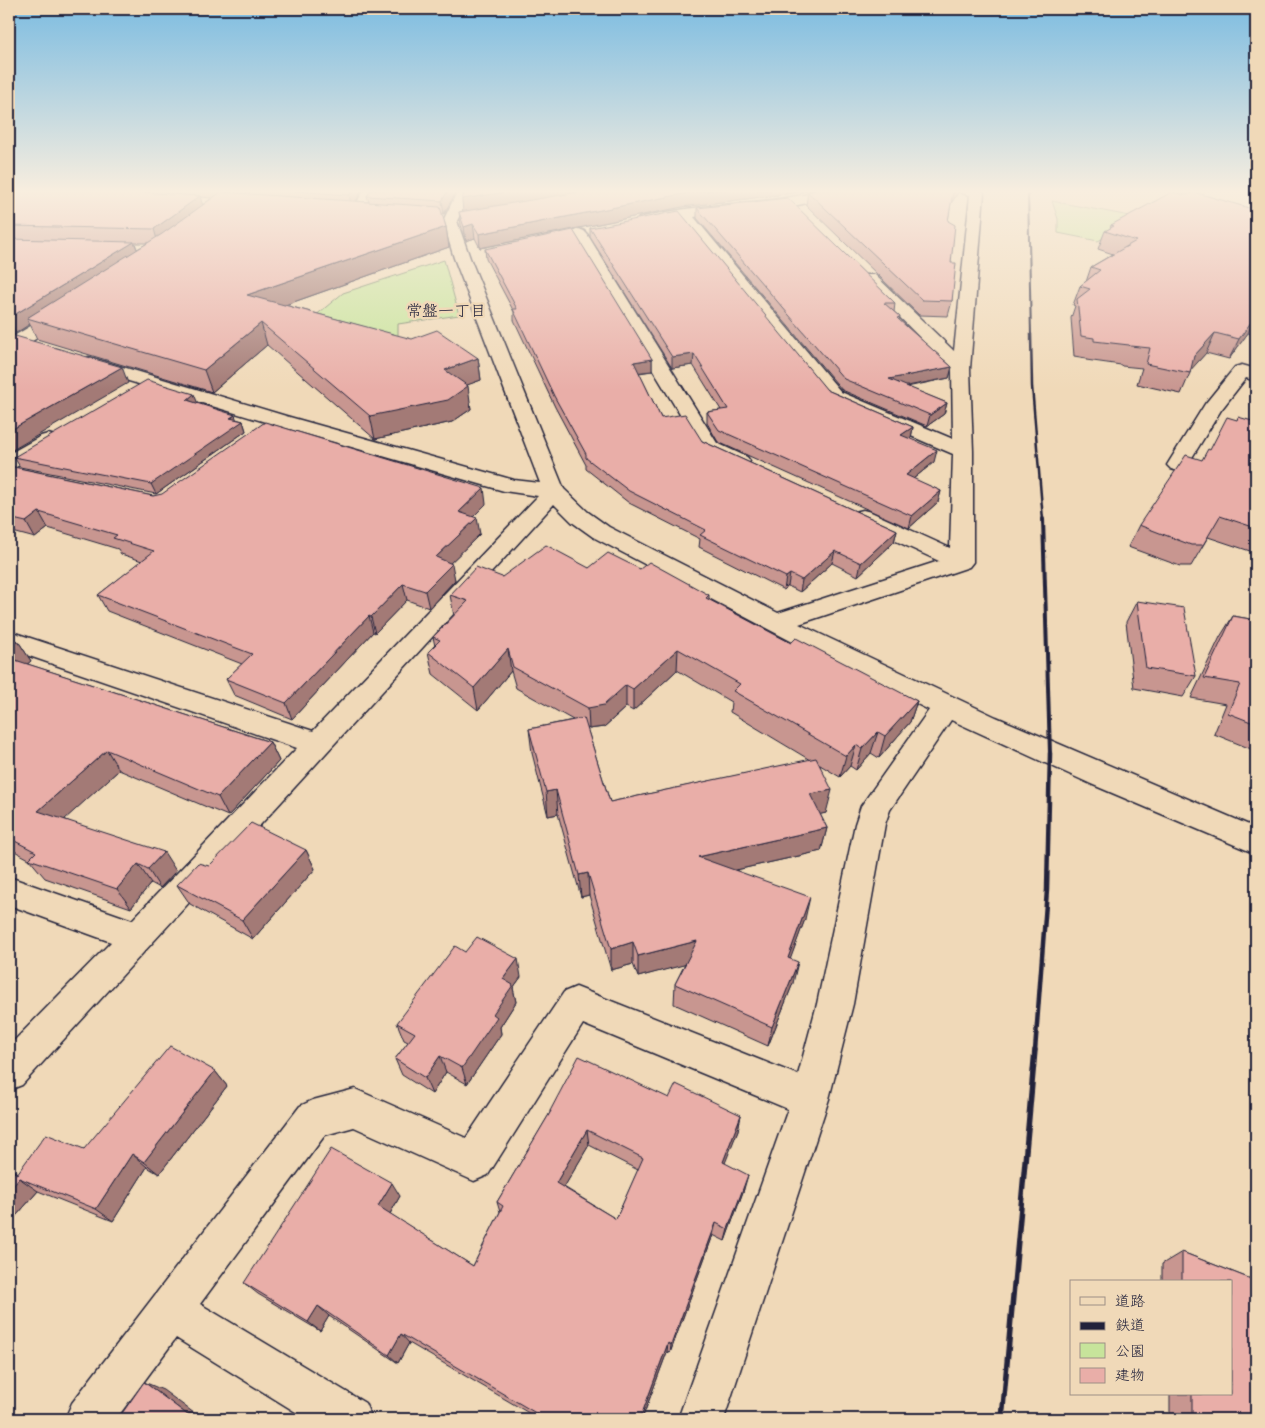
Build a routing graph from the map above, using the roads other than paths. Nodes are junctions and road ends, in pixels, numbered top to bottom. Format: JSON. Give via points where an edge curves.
{"nodes":[{"id":1,"x":471,"y":257,"type":"edge"},
{"id":2,"x":596,"y":257,"type":"edge"},
{"id":3,"x":719,"y":257,"type":"edge"},
{"id":4,"x":971,"y":257,"type":"edge"},
{"id":5,"x":855,"y":264,"type":"edge"},
{"id":6,"x":75,"y":306,"type":"edge"},
{"id":7,"x":12,"y":342,"type":"edge"},
{"id":8,"x":961,"y":369,"type":"junction"},
{"id":9,"x":1255,"y":372,"type":"edge"},
{"id":10,"x":150,"y":380,"type":"junction"},
{"id":11,"x":125,"y":394,"type":"edge"},
{"id":12,"x":279,"y":420,"type":"junction"},
{"id":13,"x":67,"y":429,"type":"edge"},
{"id":14,"x":255,"y":436,"type":"edge"},
{"id":15,"x":963,"y":451,"type":"junction"},
{"id":16,"x":9,"y":463,"type":"edge"},
{"id":17,"x":1178,"y":465,"type":"edge"},
{"id":18,"x":754,"y":468,"type":"edge"},
{"id":19,"x":554,"y":491,"type":"junction"},
{"id":20,"x":844,"y":509,"type":"edge"},
{"id":21,"x":961,"y":562,"type":"junction"},
{"id":22,"x":776,"y":623,"type":"junction"},
{"id":23,"x":9,"y":640,"type":"edge"},
{"id":24,"x":946,"y":707,"type":"junction"},
{"id":25,"x":319,"y":744,"type":"junction"},
{"id":26,"x":1256,"y":841,"type":"edge"},
{"id":27,"x":9,"y":891,"type":"edge"},
{"id":28,"x":138,"y":937,"type":"junction"},
{"id":29,"x":9,"y":1072,"type":"edge"},
{"id":30,"x":810,"y":1099,"type":"junction"},
{"id":31,"x":170,"y":1310,"type":"junction"},
{"id":32,"x":88,"y":1419,"type":"edge"},
{"id":33,"x":349,"y":1419,"type":"edge"},
{"id":34,"x":701,"y":1419,"type":"edge"}],
"edges":[{"from":1,"to":19,"type":"street"},
{"from":2,"to":18,"type":"street","via":[[710,447]]},
{"from":3,"to":15,"type":"street","via":[[834,396]]},
{"from":4,"to":8,"type":"street"},
{"from":5,"to":8,"type":"street"},
{"from":6,"to":7,"type":"street"},
{"from":7,"to":10,"type":"street"},
{"from":8,"to":15,"type":"street"},
{"from":9,"to":17,"type":"street","via":[[1242,371],[1212,408]]},
{"from":10,"to":11,"type":"street"},
{"from":10,"to":12,"type":"street"},
{"from":12,"to":14,"type":"street"},
{"from":12,"to":19,"type":"street","via":[[512,486]]},
{"from":13,"to":16,"type":"street"},
{"from":15,"to":21,"type":"street"},
{"from":19,"to":22,"type":"street","via":[[580,518],[601,532]]},
{"from":19,"to":25,"type":"street"},
{"from":20,"to":21,"type":"street"},
{"from":21,"to":22,"type":"street"},
{"from":22,"to":24,"type":"street"},
{"from":23,"to":25,"type":"street"},
{"from":24,"to":26,"type":"street"},
{"from":24,"to":30,"type":"street","via":[[876,806],[835,1004]]},
{"from":25,"to":28,"type":"street"},
{"from":27,"to":28,"type":"street"},
{"from":28,"to":29,"type":"street"},
{"from":30,"to":31,"type":"street","via":[[576,1004],[474,1161],[355,1108],[313,1119]]},
{"from":30,"to":34,"type":"street"},
{"from":31,"to":32,"type":"street"},
{"from":31,"to":33,"type":"street"}]}
